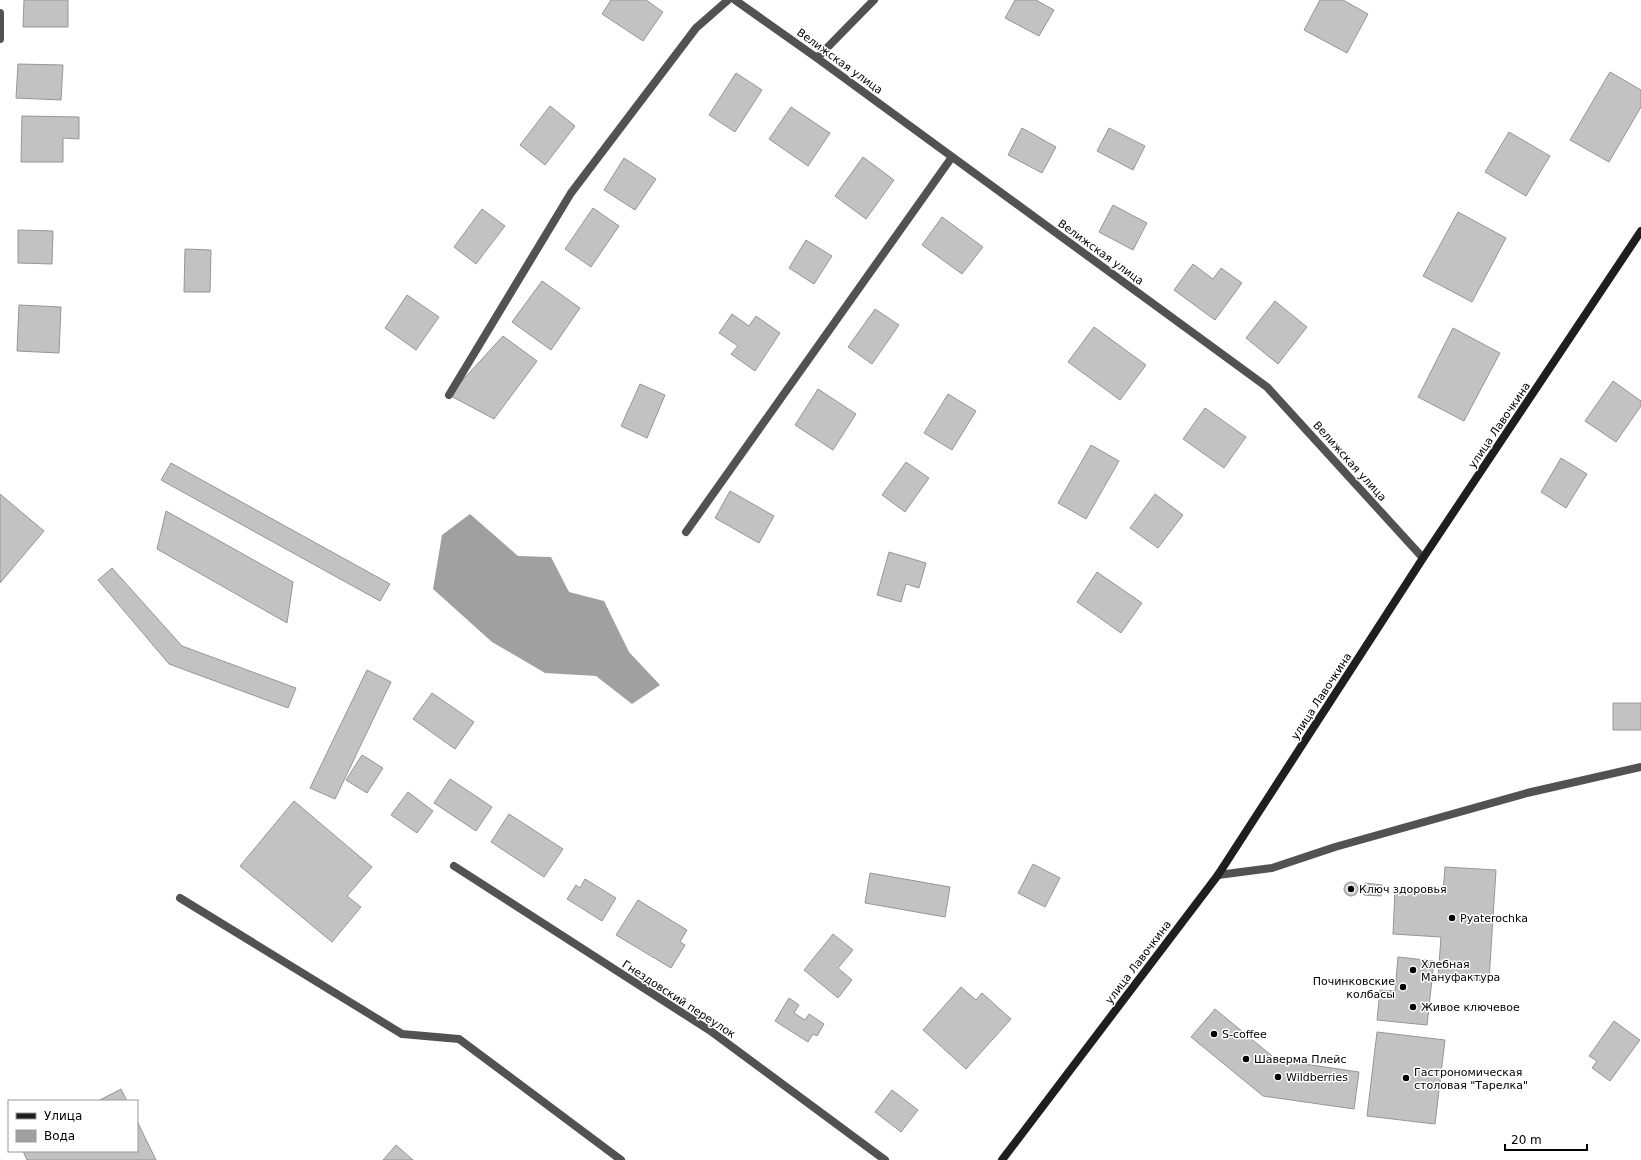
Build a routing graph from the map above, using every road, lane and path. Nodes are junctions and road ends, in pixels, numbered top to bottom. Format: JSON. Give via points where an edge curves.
{"nodes":[{"id":1,"x":728,"y":0,"type":"edge"},
{"id":2,"x":735,"y":0,"type":"edge"},
{"id":3,"x":874,"y":0,"type":"edge"},
{"id":4,"x":0,"y":13,"type":"edge"},
{"id":5,"x":0,"y":27,"type":"edge"},
{"id":6,"x":0,"y":39,"type":"edge"},
{"id":7,"x":817,"y":58,"type":"junction"},
{"id":8,"x":952,"y":157,"type":"junction"},
{"id":9,"x":1641,"y":231,"type":"edge"},
{"id":10,"x":449,"y":395,"type":"dead end"},
{"id":11,"x":686,"y":532,"type":"dead end"},
{"id":12,"x":1423,"y":558,"type":"junction"},
{"id":13,"x":1641,"y":767,"type":"edge"},
{"id":14,"x":454,"y":866,"type":"dead end"},
{"id":15,"x":1218,"y":875,"type":"junction"},
{"id":16,"x":180,"y":898,"type":"dead end"},
{"id":17,"x":621,"y":1160,"type":"edge"},
{"id":18,"x":885,"y":1160,"type":"edge"},
{"id":19,"x":1002,"y":1160,"type":"edge"}],
"edges":[{"from":1,"to":10,"type":"street","via":[[696,28],[571,193]]},
{"from":2,"to":7,"type":"street","name":"Велижская улица"},
{"from":3,"to":7,"type":"street"},
{"from":4,"to":5,"type":"street"},
{"from":5,"to":6,"type":"street"},
{"from":7,"to":8,"type":"street","name":"Велижская улица"},
{"from":8,"to":11,"type":"street"},
{"from":8,"to":12,"type":"street","name":"Велижская улица","via":[[1267,387]]},
{"from":9,"to":12,"type":"main road","name":"улица Лавочкина"},
{"from":12,"to":15,"type":"main road","name":"улица Лавочкина"},
{"from":13,"to":15,"type":"street","via":[[1520,795],[1335,846],[1272,868]]},
{"from":14,"to":18,"type":"street","name":"Гнездовский переулок","via":[[712,1032]]},
{"from":15,"to":19,"type":"main road","name":"улица Лавочкина"},
{"from":16,"to":17,"type":"street","via":[[402,1034],[459,1039]]}]}
